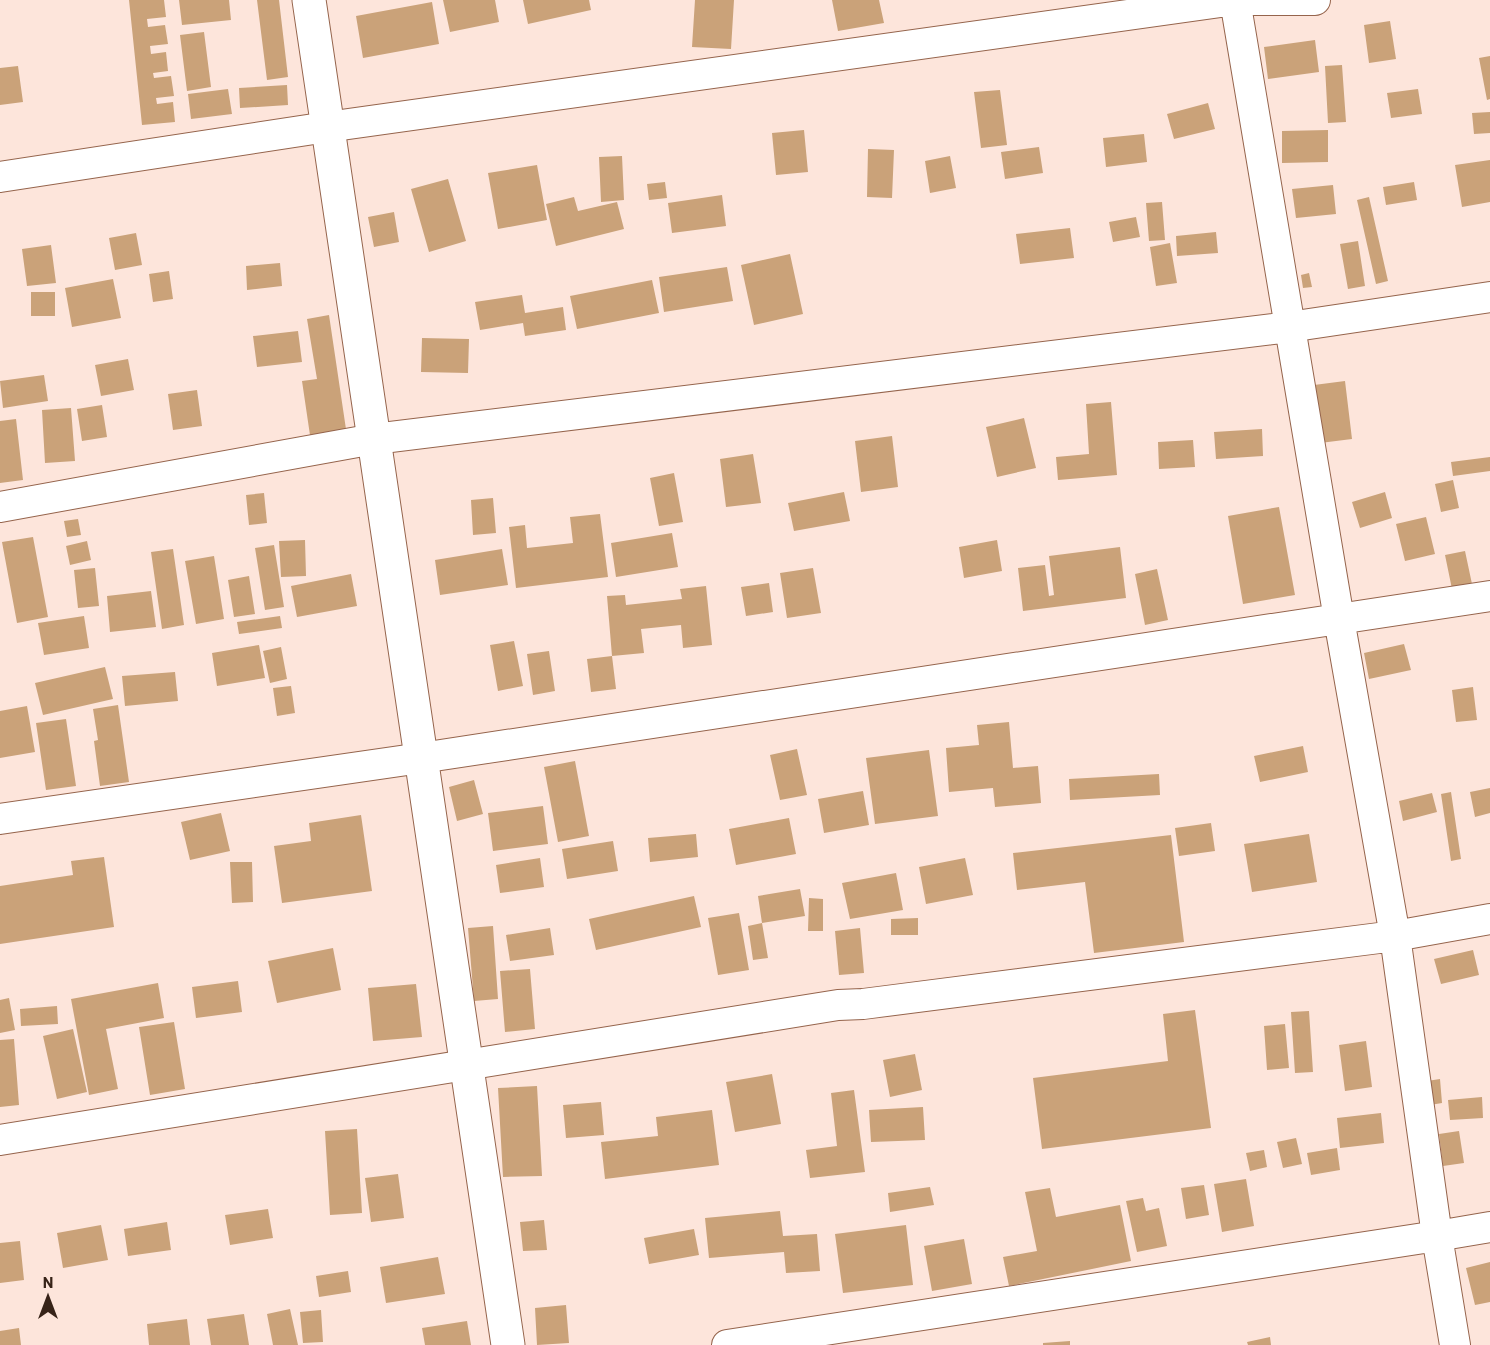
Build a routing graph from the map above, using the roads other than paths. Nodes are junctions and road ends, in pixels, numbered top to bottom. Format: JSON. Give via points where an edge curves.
{"nodes":[{"id":1,"x":309,"y":0,"type":"edge"},
{"id":2,"x":1235,"y":0,"type":"edge"},
{"id":3,"x":1315,"y":0,"type":"edge"},
{"id":4,"x":327,"y":127,"type":"junction"},
{"id":5,"x":0,"y":177,"type":"edge"},
{"id":6,"x":1490,"y":297,"type":"edge"},
{"id":7,"x":1289,"y":327,"type":"junction"},
{"id":8,"x":374,"y":439,"type":"junction"},
{"id":9,"x":0,"y":507,"type":"edge"},
{"id":10,"x":1490,"y":596,"type":"edge"},
{"id":11,"x":1339,"y":619,"type":"junction"},
{"id":12,"x":421,"y":758,"type":"junction"},
{"id":13,"x":0,"y":819,"type":"edge"},
{"id":14,"x":1490,"y":919,"type":"edge"},
{"id":15,"x":1395,"y":936,"type":"junction"},
{"id":16,"x":466,"y":1064,"type":"junction"},
{"id":17,"x":0,"y":1140,"type":"edge"},
{"id":18,"x":1490,"y":1227,"type":"edge"},
{"id":19,"x":1437,"y":1236,"type":"junction"},
{"id":20,"x":508,"y":1345,"type":"edge"},
{"id":21,"x":727,"y":1345,"type":"edge"},
{"id":22,"x":1455,"y":1345,"type":"edge"}],
"edges":[{"from":1,"to":4,"type":"street"},
{"from":2,"to":3,"type":"street"},
{"from":2,"to":4,"type":"street"},
{"from":2,"to":7,"type":"street"},
{"from":4,"to":5,"type":"street"},
{"from":4,"to":8,"type":"street"},
{"from":6,"to":7,"type":"street"},
{"from":7,"to":8,"type":"street"},
{"from":7,"to":11,"type":"street"},
{"from":8,"to":9,"type":"street"},
{"from":8,"to":12,"type":"street"},
{"from":10,"to":11,"type":"street"},
{"from":11,"to":12,"type":"street"},
{"from":11,"to":15,"type":"street"},
{"from":12,"to":13,"type":"street"},
{"from":12,"to":16,"type":"street"},
{"from":14,"to":15,"type":"street"},
{"from":15,"to":16,"type":"street","via":[[838,1005]]},
{"from":15,"to":19,"type":"street"},
{"from":16,"to":17,"type":"street"},
{"from":16,"to":20,"type":"street"},
{"from":18,"to":19,"type":"street"},
{"from":19,"to":21,"type":"street"},
{"from":19,"to":22,"type":"street"}]}
